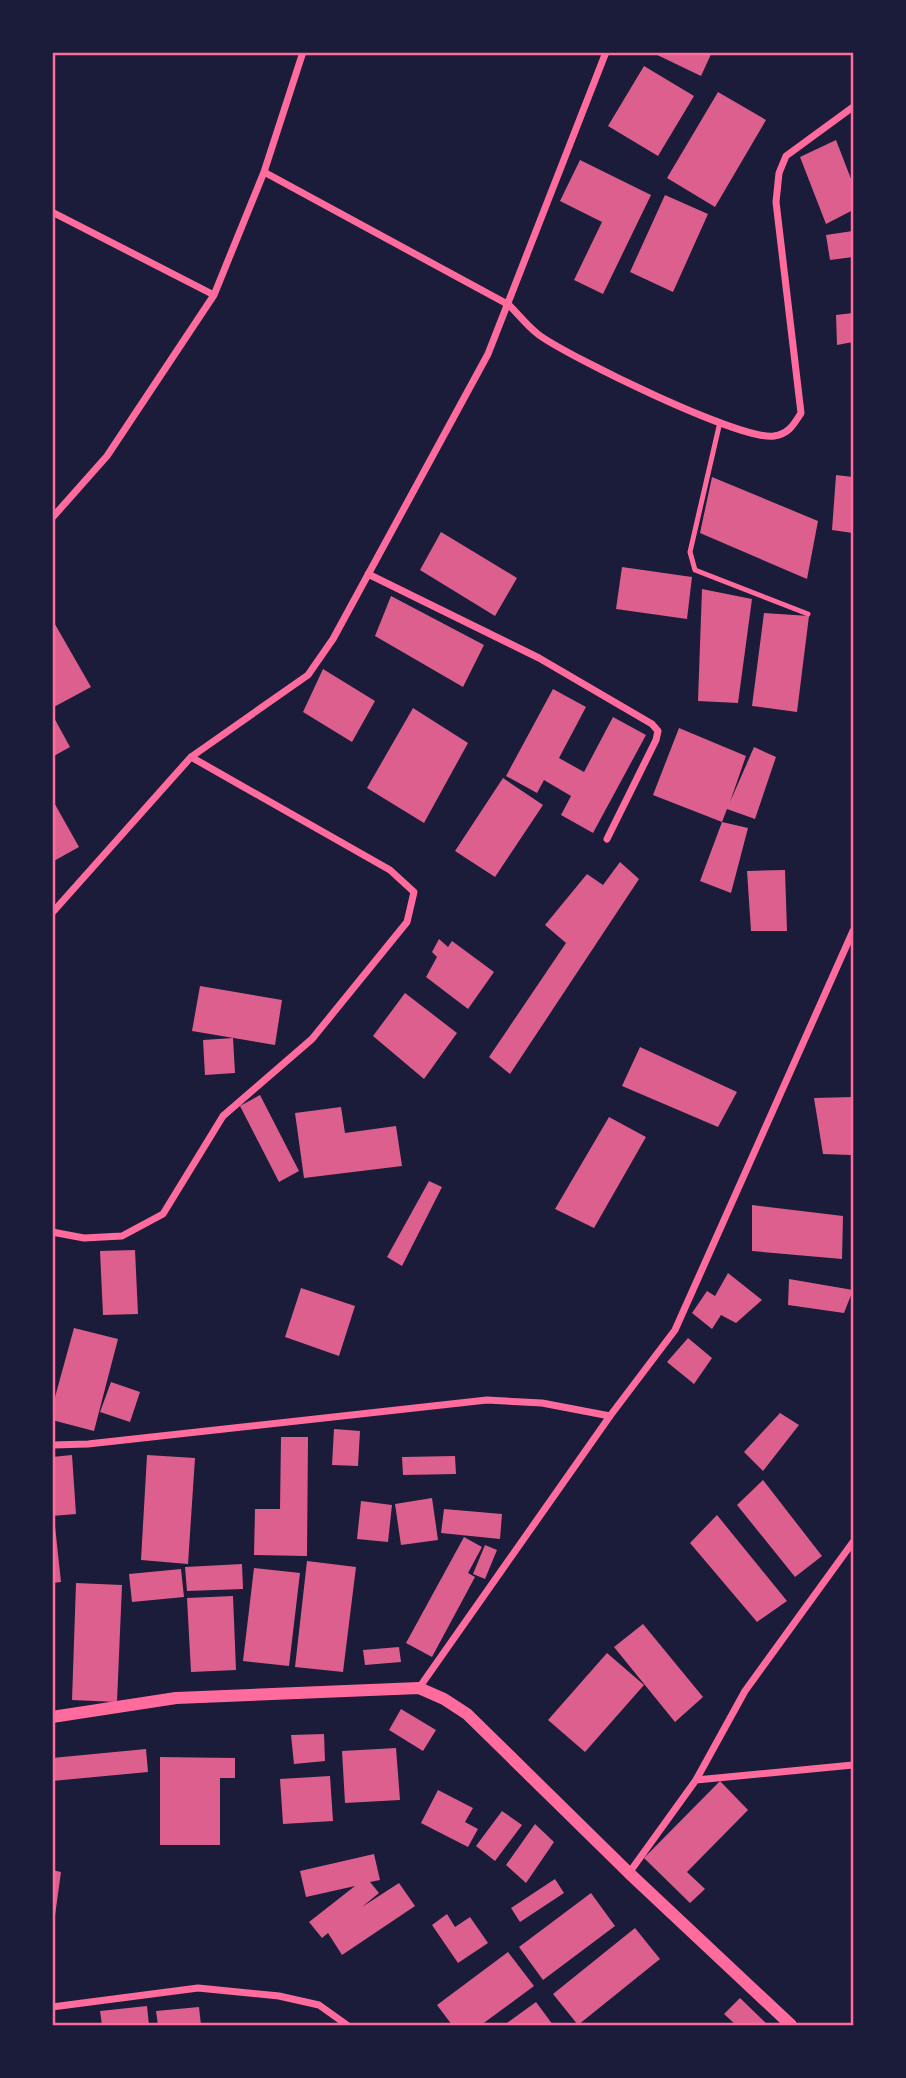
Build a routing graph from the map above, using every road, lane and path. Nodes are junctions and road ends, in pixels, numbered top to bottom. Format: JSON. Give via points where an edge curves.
{"nodes":[{"id":1,"x":303,"y":52,"type":"edge"},
{"id":2,"x":606,"y":52,"type":"edge"},
{"id":3,"x":853,"y":107,"type":"edge"},
{"id":4,"x":264,"y":172,"type":"junction"},
{"id":5,"x":52,"y":212,"type":"edge"},
{"id":6,"x":214,"y":295,"type":"junction"},
{"id":7,"x":509,"y":305,"type":"junction"},
{"id":8,"x":720,"y":422,"type":"junction"},
{"id":9,"x":52,"y":517,"type":"edge"},
{"id":10,"x":368,"y":574,"type":"junction"},
{"id":11,"x":808,"y":614,"type":"dead end"},
{"id":12,"x":191,"y":757,"type":"junction"},
{"id":13,"x":607,"y":839,"type":"dead end"},
{"id":14,"x":52,"y":913,"type":"edge"},
{"id":15,"x":853,"y":931,"type":"edge"},
{"id":16,"x":52,"y":1232,"type":"edge"},
{"id":17,"x":610,"y":1416,"type":"junction"},
{"id":18,"x":52,"y":1445,"type":"edge"},
{"id":19,"x":853,"y":1542,"type":"edge"},
{"id":20,"x":419,"y":1688,"type":"junction"},
{"id":21,"x":52,"y":1717,"type":"edge"},
{"id":22,"x":853,"y":1765,"type":"edge"},
{"id":23,"x":696,"y":1780,"type":"junction"},
{"id":24,"x":628,"y":1873,"type":"junction"},
{"id":25,"x":52,"y":2007,"type":"edge"},
{"id":26,"x":347,"y":2025,"type":"edge"},
{"id":27,"x":791,"y":2025,"type":"edge"}],
"edges":[{"from":1,"to":4,"type":"street"},
{"from":2,"to":7,"type":"street"},
{"from":3,"to":8,"type":"street","via":[[786,156],[779,173],[776,202],[801,413],[791,429],[773,437]]},
{"from":4,"to":6,"type":"street"},
{"from":4,"to":7,"type":"street"},
{"from":5,"to":6,"type":"street"},
{"from":6,"to":9,"type":"street","via":[[107,456]]},
{"from":7,"to":8,"type":"street","via":[[549,341],[625,382]]},
{"from":7,"to":10,"type":"street","via":[[488,354]]},
{"from":8,"to":11,"type":"lane","via":[[690,552],[695,570]]},
{"from":10,"to":12,"type":"street","via":[[308,675]]},
{"from":10,"to":13,"type":"street","via":[[539,658],[652,724],[656,740]]},
{"from":12,"to":14,"type":"street"},
{"from":12,"to":16,"type":"street","via":[[390,870],[414,892],[407,922],[312,1039],[223,1116],[163,1214],[122,1236],[84,1238]]},
{"from":15,"to":17,"type":"street","via":[[675,1329]]},
{"from":17,"to":18,"type":"street","via":[[488,1400]]},
{"from":17,"to":20,"type":"street"},
{"from":19,"to":23,"type":"street","via":[[745,1691]]},
{"from":20,"to":21,"type":"street","via":[[176,1698]]},
{"from":20,"to":24,"type":"street","via":[[467,1714]]},
{"from":22,"to":23,"type":"street"},
{"from":23,"to":24,"type":"street"},
{"from":24,"to":27,"type":"street"},
{"from":25,"to":26,"type":"street","via":[[198,1988],[319,2005]]}]}
